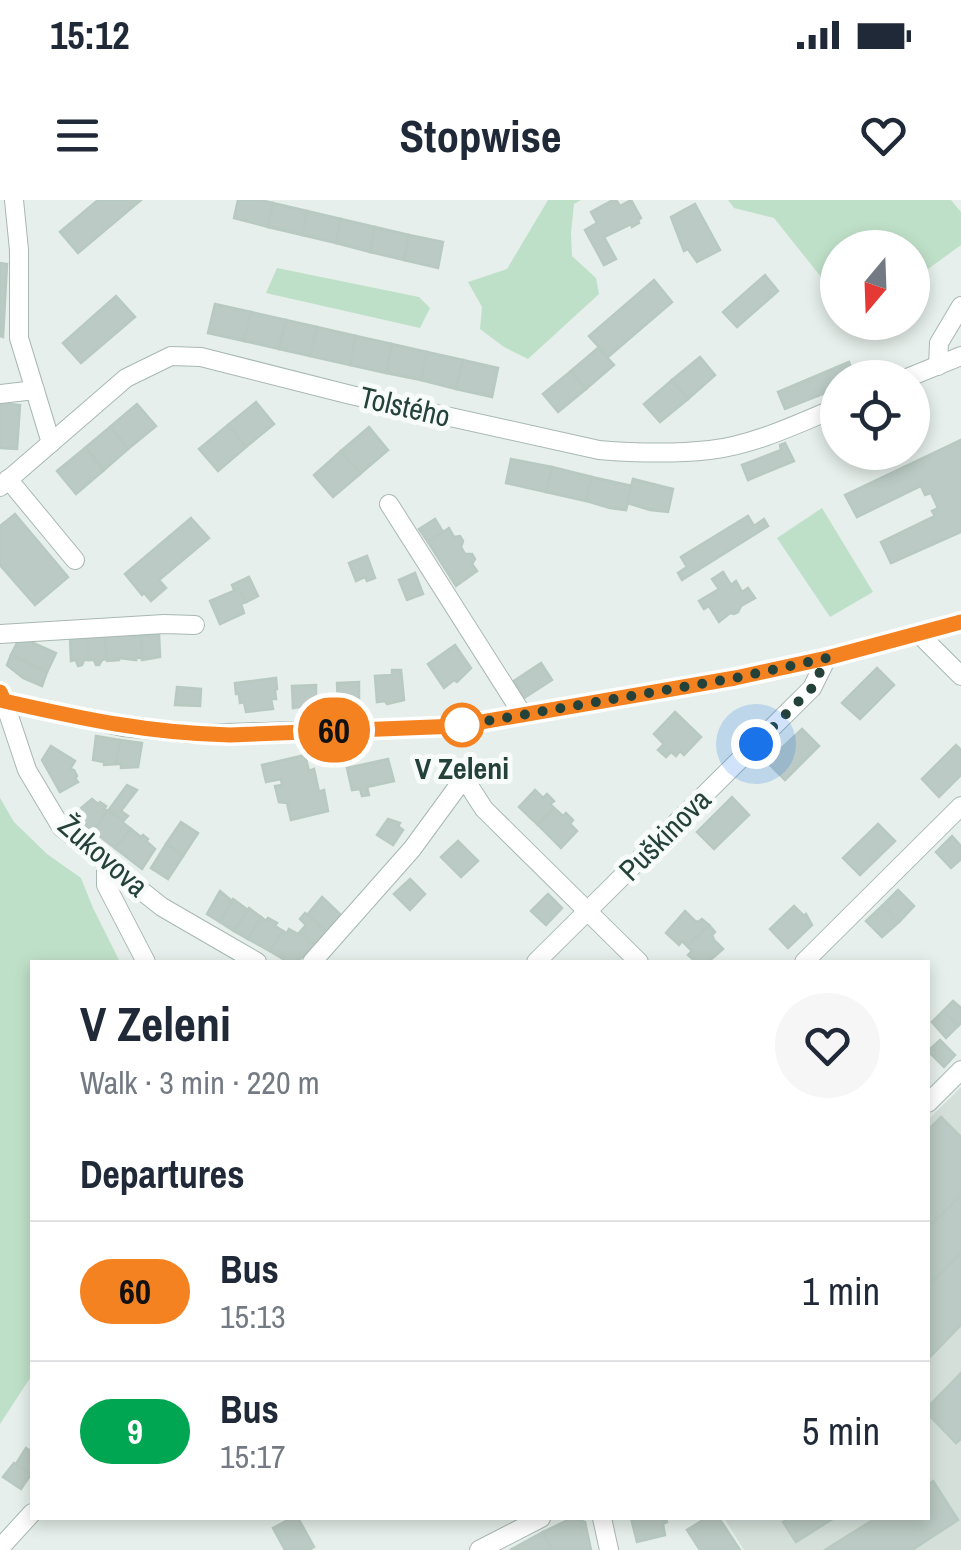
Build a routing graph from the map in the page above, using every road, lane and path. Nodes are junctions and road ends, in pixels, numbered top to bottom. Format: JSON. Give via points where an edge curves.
{"nodes":[{"id":1,"x":14,"y":200,"type":"edge"},
{"id":2,"x":961,"y":306,"type":"edge"},
{"id":3,"x":961,"y":356,"type":"edge"},
{"id":4,"x":938,"y":366,"type":"junction"},
{"id":5,"x":930,"y":369,"type":"edge"},
{"id":6,"x":35,"y":390,"type":"junction"},
{"id":7,"x":0,"y":394,"type":"edge"},
{"id":8,"x":820,"y":414,"type":"edge"},
{"id":9,"x":51,"y":442,"type":"junction"},
{"id":10,"x":4,"y":483,"type":"edge"},
{"id":11,"x":388,"y":504,"type":"dead end"},
{"id":12,"x":76,"y":560,"type":"dead end"},
{"id":13,"x":961,"y":622,"type":"edge"},
{"id":14,"x":194,"y":626,"type":"dead end"},
{"id":15,"x":0,"y":634,"type":"edge"},
{"id":16,"x":919,"y":634,"type":"junction"},
{"id":17,"x":827,"y":658,"type":"junction"},
{"id":18,"x":961,"y":676,"type":"edge"},
{"id":19,"x":2,"y":696,"type":"edge"},
{"id":20,"x":523,"y":715,"type":"junction"},
{"id":21,"x":961,"y":806,"type":"edge"},
{"id":22,"x":106,"y":862,"type":"junction"},
{"id":23,"x":588,"y":912,"type":"junction"},
{"id":24,"x":145,"y":960,"type":"edge"},
{"id":25,"x":254,"y":960,"type":"edge"},
{"id":26,"x":314,"y":960,"type":"edge"},
{"id":27,"x":538,"y":960,"type":"edge"},
{"id":28,"x":637,"y":960,"type":"edge"},
{"id":29,"x":806,"y":960,"type":"edge"},
{"id":30,"x":961,"y":1070,"type":"edge"},
{"id":31,"x":930,"y":1101,"type":"edge"},
{"id":32,"x":30,"y":1515,"type":"edge"},
{"id":33,"x":537,"y":1520,"type":"edge"},
{"id":34,"x":602,"y":1520,"type":"edge"},
{"id":35,"x":8,"y":1533,"type":"edge"},
{"id":36,"x":0,"y":1548,"type":"edge"},
{"id":37,"x":479,"y":1550,"type":"edge"},
{"id":38,"x":610,"y":1550,"type":"edge"}],
"edges":[{"from":1,"to":6,"type":"street","via":[[19,338]]},
{"from":2,"to":4,"type":"street","via":[[939,344]]},
{"from":3,"to":4,"type":"street"},
{"from":4,"to":5,"type":"street"},
{"from":6,"to":7,"type":"street"},
{"from":6,"to":9,"type":"street"},
{"from":8,"to":9,"type":"street","name":"Tolstého","via":[[712,450],[599,450],[202,357],[171,356],[126,378]]},
{"from":9,"to":10,"type":"street","name":"Tolstého"},
{"from":10,"to":12,"type":"street"},
{"from":11,"to":20,"type":"street"},
{"from":13,"to":16,"type":"street"},
{"from":14,"to":15,"type":"street"},
{"from":16,"to":17,"type":"street"},
{"from":16,"to":18,"type":"street"},
{"from":17,"to":20,"type":"street"},
{"from":17,"to":23,"type":"street","name":"Puškinova","via":[[812,688]]},
{"from":19,"to":20,"type":"street","via":[[123,727],[212,734],[458,726]]},
{"from":19,"to":22,"type":"street","name":"Žukovova","via":[[26,770],[60,827]]},
{"from":21,"to":29,"type":"street"},
{"from":22,"to":24,"type":"street","via":[[106,885]]},
{"from":22,"to":25,"type":"street","name":"Žukovova","via":[[162,907]]},
{"from":23,"to":26,"type":"street","via":[[484,808],[464,778],[412,850]]},
{"from":23,"to":27,"type":"street","name":"Puškinova"},
{"from":23,"to":28,"type":"street"},
{"from":30,"to":31,"type":"street"},
{"from":32,"to":35,"type":"street"},
{"from":33,"to":37,"type":"street"},
{"from":34,"to":38,"type":"street"},
{"from":35,"to":36,"type":"street"}]}
